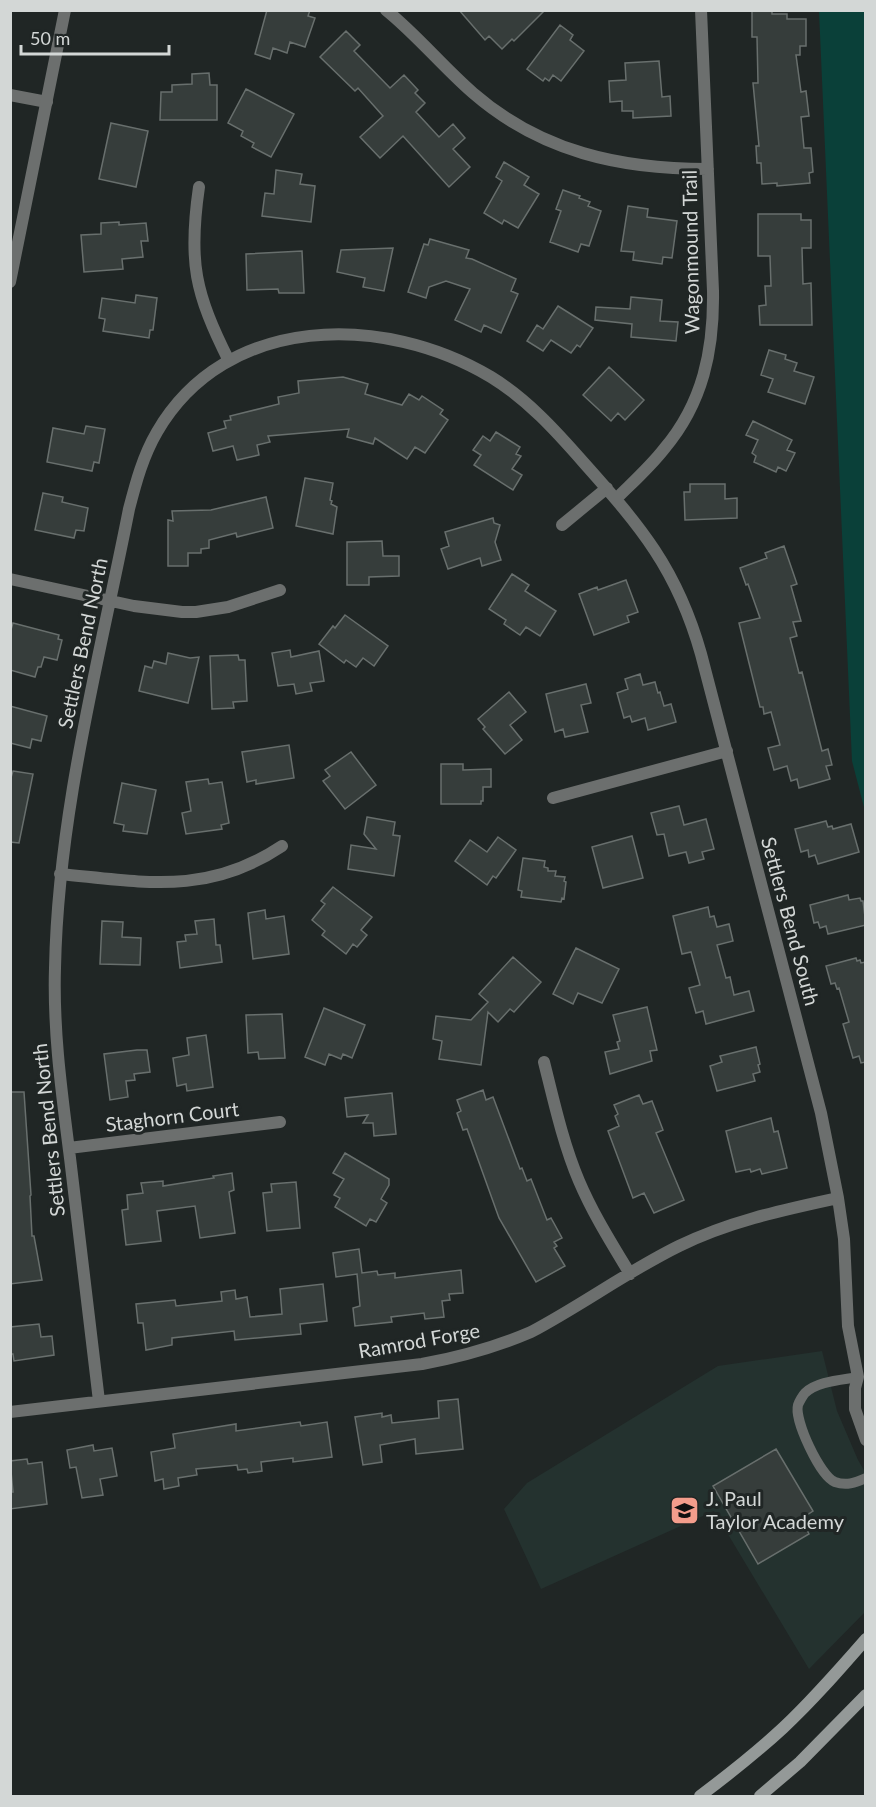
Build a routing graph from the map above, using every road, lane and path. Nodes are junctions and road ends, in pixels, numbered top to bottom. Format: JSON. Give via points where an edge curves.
{"nodes":[{"id":1,"x":65,"y":10,"type":"edge"},
{"id":2,"x":386,"y":10,"type":"edge"},
{"id":3,"x":701,"y":10,"type":"edge"},
{"id":4,"x":10,"y":95,"type":"edge"},
{"id":5,"x":47,"y":102,"type":"junction"},
{"id":6,"x":708,"y":169,"type":"junction"},
{"id":7,"x":199,"y":187,"type":"dead end"},
{"id":8,"x":10,"y":282,"type":"edge"},
{"id":9,"x":229,"y":361,"type":"junction"},
{"id":10,"x":607,"y":488,"type":"junction"},
{"id":11,"x":616,"y":499,"type":"junction"},
{"id":12,"x":562,"y":525,"type":"dead end"},
{"id":13,"x":10,"y":579,"type":"edge"},
{"id":14,"x":280,"y":590,"type":"dead end"},
{"id":15,"x":111,"y":600,"type":"junction"},
{"id":16,"x":727,"y":751,"type":"junction"},
{"id":17,"x":553,"y":798,"type":"dead end"},
{"id":18,"x":282,"y":846,"type":"dead end"},
{"id":19,"x":60,"y":874,"type":"junction"},
{"id":20,"x":544,"y":1062,"type":"dead end"},
{"id":21,"x":280,"y":1122,"type":"dead end"},
{"id":22,"x":69,"y":1148,"type":"junction"},
{"id":23,"x":838,"y":1198,"type":"junction"},
{"id":24,"x":630,"y":1274,"type":"junction"},
{"id":25,"x":862,"y":1381,"type":"edge"},
{"id":26,"x":99,"y":1401,"type":"junction"},
{"id":27,"x":10,"y":1412,"type":"edge"},
{"id":28,"x":866,"y":1440,"type":"edge"},
{"id":29,"x":866,"y":1478,"type":"edge"},
{"id":30,"x":866,"y":1640,"type":"edge"},
{"id":31,"x":866,"y":1695,"type":"edge"},
{"id":32,"x":700,"y":1797,"type":"edge"},
{"id":33,"x":760,"y":1797,"type":"edge"}],
"edges":[{"from":1,"to":5,"type":"street"},
{"from":2,"to":6,"type":"street","via":[[490,107],[550,142],[638,166]]},
{"from":3,"to":6,"type":"street","name":"Wagonmound Trail"},
{"from":4,"to":5,"type":"street"},
{"from":5,"to":8,"type":"street"},
{"from":6,"to":11,"type":"street","name":"Wagonmound Trail","via":[[713,313],[704,376],[677,434]]},
{"from":7,"to":9,"type":"street","via":[[194,231],[197,281],[207,315]]},
{"from":9,"to":10,"type":"street","name":"Settlers Bend North","via":[[270,343],[327,334],[388,338],[432,350],[474,368],[510,390],[556,432]]},
{"from":9,"to":15,"type":"street","name":"Settlers Bend North","via":[[184,397],[147,450],[134,490]]},
{"from":10,"to":11,"type":"street","name":"Settlers Bend North"},
{"from":10,"to":12,"type":"street"},
{"from":11,"to":16,"type":"street","name":"Settlers Bend South","via":[[652,544],[683,600]]},
{"from":13,"to":15,"type":"street"},
{"from":14,"to":15,"type":"street","via":[[228,607],[196,612],[166,611]]},
{"from":15,"to":19,"type":"street","name":"Settlers Bend North","via":[[72,792]]},
{"from":16,"to":17,"type":"street"},
{"from":16,"to":23,"type":"street","name":"Settlers Bend South","via":[[821,1113]]},
{"from":18,"to":19,"type":"street","via":[[249,866],[196,881],[161,884]]},
{"from":19,"to":22,"type":"street","name":"Settlers Bend North","via":[[55,997]]},
{"from":20,"to":24,"type":"street","via":[[579,1180]]},
{"from":21,"to":22,"type":"street","name":"Staghorn Court"},
{"from":22,"to":26,"type":"street","name":"Settlers Bend North"},
{"from":23,"to":24,"type":"street","name":"Ramrod Forge","via":[[720,1228],[678,1246]]},
{"from":23,"to":25,"type":"street","name":"Settlers Bend South","via":[[848,1326]]},
{"from":24,"to":26,"type":"street","name":"Ramrod Forge","via":[[531,1332],[467,1355],[422,1364]]},
{"from":25,"to":28,"type":"street","name":"Settlers Bend South","via":[[855,1388],[855,1409]]},
{"from":25,"to":29,"type":"lane","via":[[821,1384],[805,1392],[798,1406],[801,1425],[820,1469],[834,1482],[852,1484]]},
{"from":26,"to":27,"type":"street","name":"Ramrod Forge"},
{"from":30,"to":32,"type":"main road","via":[[783,1728]]},
{"from":31,"to":33,"type":"main road"}]}
